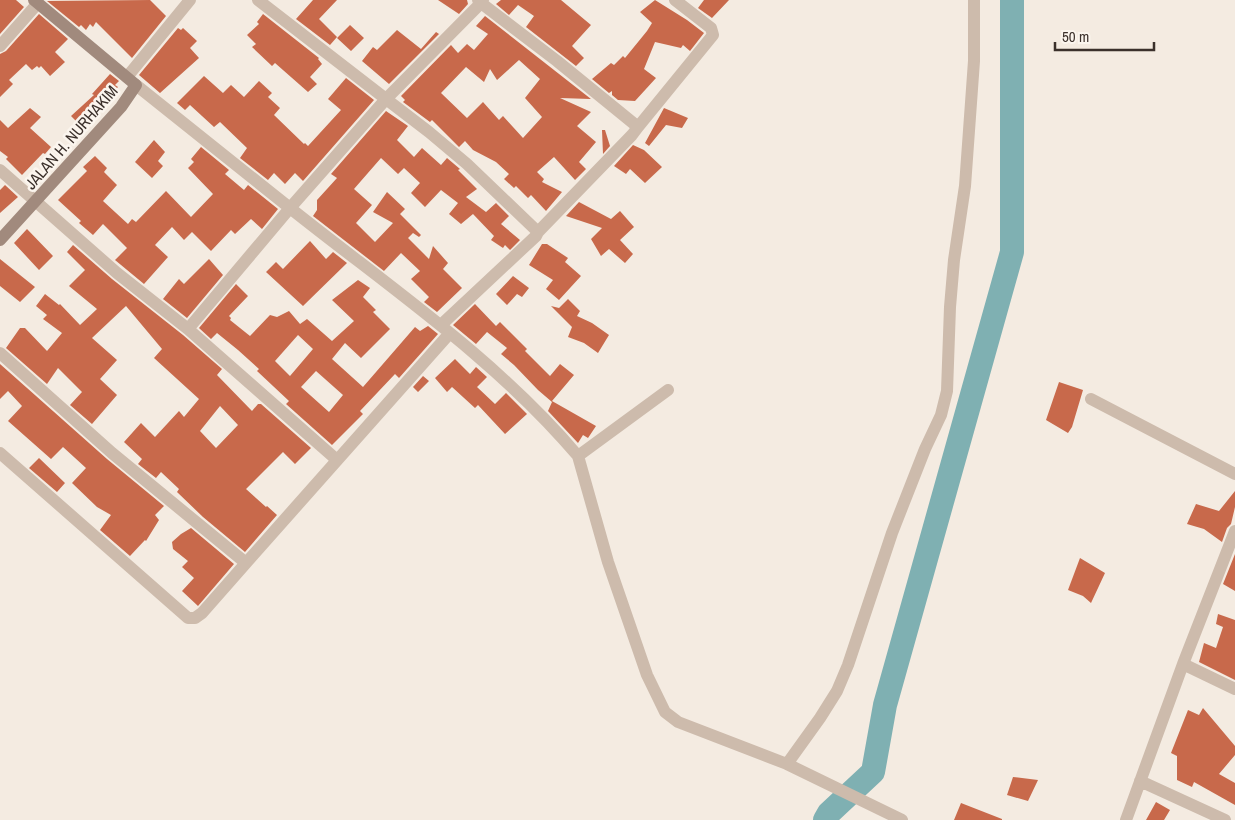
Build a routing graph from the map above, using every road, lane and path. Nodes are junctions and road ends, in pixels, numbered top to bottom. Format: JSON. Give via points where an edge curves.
{"nodes":[{"id":1,"x":190,"y":0,"type":"edge"},
{"id":2,"x":258,"y":0,"type":"edge"},
{"id":3,"x":675,"y":0,"type":"edge"},
{"id":4,"x":974,"y":0,"type":"edge"},
{"id":5,"x":480,"y":1,"type":"edge"},
{"id":6,"x":36,"y":2,"type":"edge"},
{"id":7,"x":0,"y":46,"type":"edge"},
{"id":8,"x":131,"y":81,"type":"junction"},
{"id":9,"x":386,"y":100,"type":"junction"},
{"id":10,"x":638,"y":127,"type":"junction"},
{"id":11,"x":0,"y":170,"type":"edge"},
{"id":12,"x":36,"y":202,"type":"junction"},
{"id":13,"x":290,"y":208,"type":"junction"},
{"id":14,"x":538,"y":232,"type":"junction"},
{"id":15,"x":0,"y":240,"type":"edge"},
{"id":16,"x":188,"y":329,"type":"junction"},
{"id":17,"x":445,"y":329,"type":"junction"},
{"id":18,"x":0,"y":353,"type":"edge"},
{"id":19,"x":668,"y":390,"type":"dead end"},
{"id":20,"x":1091,"y":399,"type":"dead end"},
{"id":21,"x":0,"y":453,"type":"edge"},
{"id":22,"x":578,"y":456,"type":"junction"},
{"id":23,"x":337,"y":460,"type":"junction"},
{"id":24,"x":1235,"y":474,"type":"edge"},
{"id":25,"x":1235,"y":531,"type":"edge"},
{"id":26,"x":1232,"y":548,"type":"edge"},
{"id":27,"x":246,"y":563,"type":"junction"},
{"id":28,"x":1183,"y":664,"type":"junction"},
{"id":29,"x":1235,"y":689,"type":"edge"},
{"id":30,"x":787,"y":764,"type":"junction"},
{"id":31,"x":1140,"y":781,"type":"junction"},
{"id":32,"x":902,"y":820,"type":"edge"},
{"id":33,"x":1126,"y":820,"type":"edge"},
{"id":34,"x":1225,"y":820,"type":"edge"}],
"edges":[{"from":1,"to":8,"type":"street"},
{"from":2,"to":9,"type":"street"},
{"from":3,"to":10,"type":"street","via":[[711,28],[713,35]]},
{"from":4,"to":30,"type":"street","via":[[974,61],[966,186],[954,260],[947,390],[941,415],[892,533],[841,683]]},
{"from":5,"to":9,"type":"street"},
{"from":5,"to":10,"type":"street"},
{"from":6,"to":7,"type":"street"},
{"from":6,"to":8,"type":"main road","name":"JALAN H. NURHAKIM"},
{"from":8,"to":12,"type":"main road","name":"JALAN H. NURHAKIM","via":[[122,107]]},
{"from":8,"to":13,"type":"street"},
{"from":9,"to":13,"type":"street"},
{"from":9,"to":14,"type":"street","via":[[467,164]]},
{"from":10,"to":14,"type":"street"},
{"from":11,"to":12,"type":"street"},
{"from":12,"to":15,"type":"main road","name":"JALAN H. NURHAKIM"},
{"from":12,"to":16,"type":"street","via":[[117,273]]},
{"from":13,"to":16,"type":"street"},
{"from":13,"to":17,"type":"street"},
{"from":14,"to":17,"type":"street"},
{"from":16,"to":23,"type":"street"},
{"from":17,"to":22,"type":"street","via":[[516,391]]},
{"from":17,"to":23,"type":"street"},
{"from":18,"to":27,"type":"street","via":[[112,453]]},
{"from":19,"to":22,"type":"street"},
{"from":20,"to":24,"type":"street"},
{"from":21,"to":27,"type":"street","via":[[188,618],[202,613]]},
{"from":22,"to":30,"type":"street","via":[[611,572],[646,675],[664,712],[678,722]]},
{"from":23,"to":27,"type":"street"},
{"from":25,"to":26,"type":"street"},
{"from":26,"to":28,"type":"street"},
{"from":28,"to":29,"type":"street"},
{"from":28,"to":31,"type":"street"},
{"from":30,"to":32,"type":"street"},
{"from":31,"to":33,"type":"street"},
{"from":31,"to":34,"type":"street"}]}
